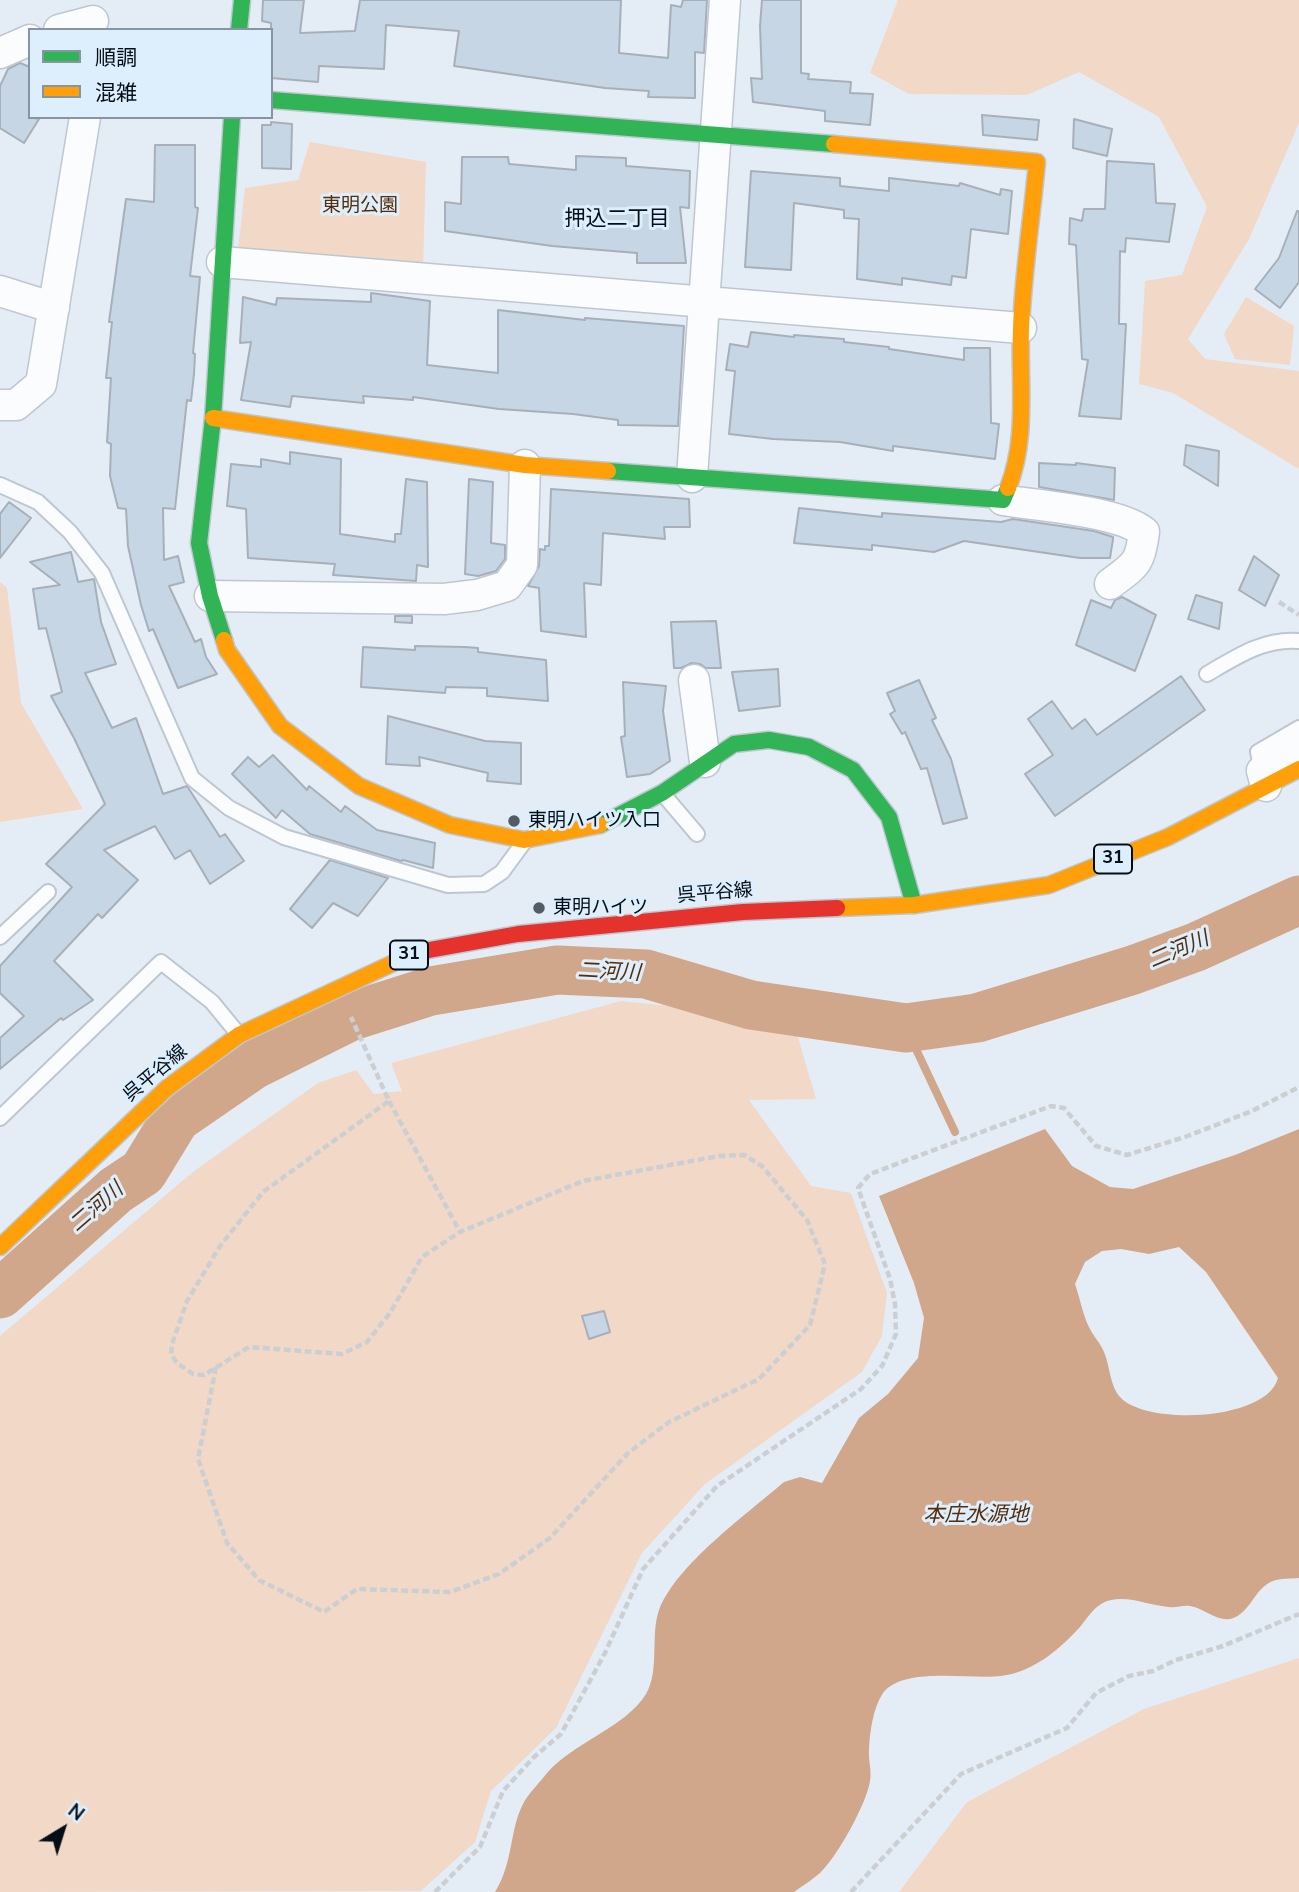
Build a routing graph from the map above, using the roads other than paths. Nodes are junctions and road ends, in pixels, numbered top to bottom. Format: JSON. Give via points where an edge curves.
{"nodes":[{"id":1,"x":242,"y":0,"type":"edge"},
{"id":2,"x":725,"y":0,"type":"edge"},
{"id":3,"x":92,"y":17,"type":"edge"},
{"id":4,"x":64,"y":28,"type":"edge"},
{"id":5,"x":239,"y":28,"type":"edge"},
{"id":6,"x":28,"y":41,"type":"edge"},
{"id":7,"x":0,"y":52,"type":"edge"},
{"id":8,"x":273,"y":100,"type":"edge"},
{"id":9,"x":85,"y":119,"type":"edge"},
{"id":10,"x":232,"y":119,"type":"edge"},
{"id":11,"x":717,"y":133,"type":"junction"},
{"id":12,"x":222,"y":262,"type":"junction"},
{"id":13,"x":0,"y":290,"type":"edge"},
{"id":14,"x":705,"y":303,"type":"junction"},
{"id":15,"x":54,"y":308,"type":"junction"},
{"id":16,"x":1021,"y":328,"type":"junction"},
{"id":17,"x":0,"y":405,"type":"edge"},
{"id":18,"x":213,"y":418,"type":"junction"},
{"id":19,"x":525,"y":465,"type":"junction"},
{"id":20,"x":692,"y":477,"type":"junction"},
{"id":21,"x":0,"y":485,"type":"edge"},
{"id":22,"x":1003,"y":500,"type":"junction"},
{"id":23,"x":1110,"y":584,"type":"dead end"},
{"id":24,"x":210,"y":596,"type":"junction"},
{"id":25,"x":1299,"y":641,"type":"edge"},
{"id":26,"x":1207,"y":674,"type":"dead end"},
{"id":27,"x":694,"y":680,"type":"dead end"},
{"id":28,"x":1299,"y":728,"type":"edge"},
{"id":29,"x":1299,"y":747,"type":"edge"},
{"id":30,"x":705,"y":762,"type":"junction"},
{"id":31,"x":1299,"y":769,"type":"edge"},
{"id":32,"x":1264,"y":779,"type":"junction"},
{"id":33,"x":662,"y":793,"type":"junction"},
{"id":34,"x":696,"y":834,"type":"dead end"},
{"id":35,"x":524,"y":840,"type":"junction"},
{"id":36,"x":48,"y":892,"type":"dead end"},
{"id":37,"x":914,"y":905,"type":"junction"},
{"id":38,"x":0,"y":937,"type":"edge"},
{"id":39,"x":239,"y":1035,"type":"junction"},
{"id":40,"x":0,"y":1118,"type":"edge"},
{"id":41,"x":0,"y":1247,"type":"edge"}],
"edges":[{"from":1,"to":5,"type":"street"},
{"from":2,"to":11,"type":"street"},
{"from":3,"to":4,"type":"street"},
{"from":6,"to":7,"type":"street"},
{"from":8,"to":11,"type":"street"},
{"from":9,"to":15,"type":"street"},
{"from":10,"to":12,"type":"street"},
{"from":11,"to":14,"type":"street"},
{"from":11,"to":16,"type":"street","via":[[1037,162]]},
{"from":12,"to":14,"type":"street"},
{"from":12,"to":18,"type":"street"},
{"from":13,"to":15,"type":"street"},
{"from":14,"to":16,"type":"street"},
{"from":14,"to":20,"type":"street"},
{"from":15,"to":17,"type":"street","via":[[41,384],[16,405]]},
{"from":16,"to":22,"type":"street","via":[[1021,432],[1016,468]]},
{"from":18,"to":19,"type":"street"},
{"from":18,"to":24,"type":"street","via":[[199,543]]},
{"from":19,"to":20,"type":"street"},
{"from":19,"to":24,"type":"street","via":[[522,565],[507,586],[444,599]]},
{"from":20,"to":22,"type":"street"},
{"from":21,"to":35,"type":"lane","via":[[38,502],[70,532],[102,573],[192,778],[229,808],[284,836],[447,885],[484,884],[502,872]]},
{"from":22,"to":23,"type":"street","via":[[1100,516],[1144,532],[1134,567]]},
{"from":24,"to":35,"type":"street","via":[[227,650],[281,726],[359,786],[450,825]]},
{"from":25,"to":26,"type":"lane","via":[[1251,648]]},
{"from":27,"to":30,"type":"street"},
{"from":28,"to":32,"type":"lane","via":[[1258,752]]},
{"from":29,"to":32,"type":"street","via":[[1279,757]]},
{"from":30,"to":33,"type":"street"},
{"from":30,"to":37,"type":"street","via":[[734,744],[769,740],[809,747],[853,770],[889,817]]},
{"from":31,"to":32,"type":"street","name":"呉平谷線","number":"31"},
{"from":32,"to":37,"type":"street","name":"呉平谷線","number":"31","via":[[1167,837],[1049,885]]},
{"from":33,"to":34,"type":"lane"},
{"from":33,"to":35,"type":"street","via":[[602,825]]},
{"from":36,"to":38,"type":"lane"},
{"from":37,"to":39,"type":"street","name":"呉平谷線","number":"31","via":[[743,912],[517,934],[418,952]]},
{"from":39,"to":40,"type":"lane","via":[[212,1002],[161,962]]},
{"from":39,"to":41,"type":"street","name":"呉平谷線","number":"31","via":[[167,1088]]}]}
